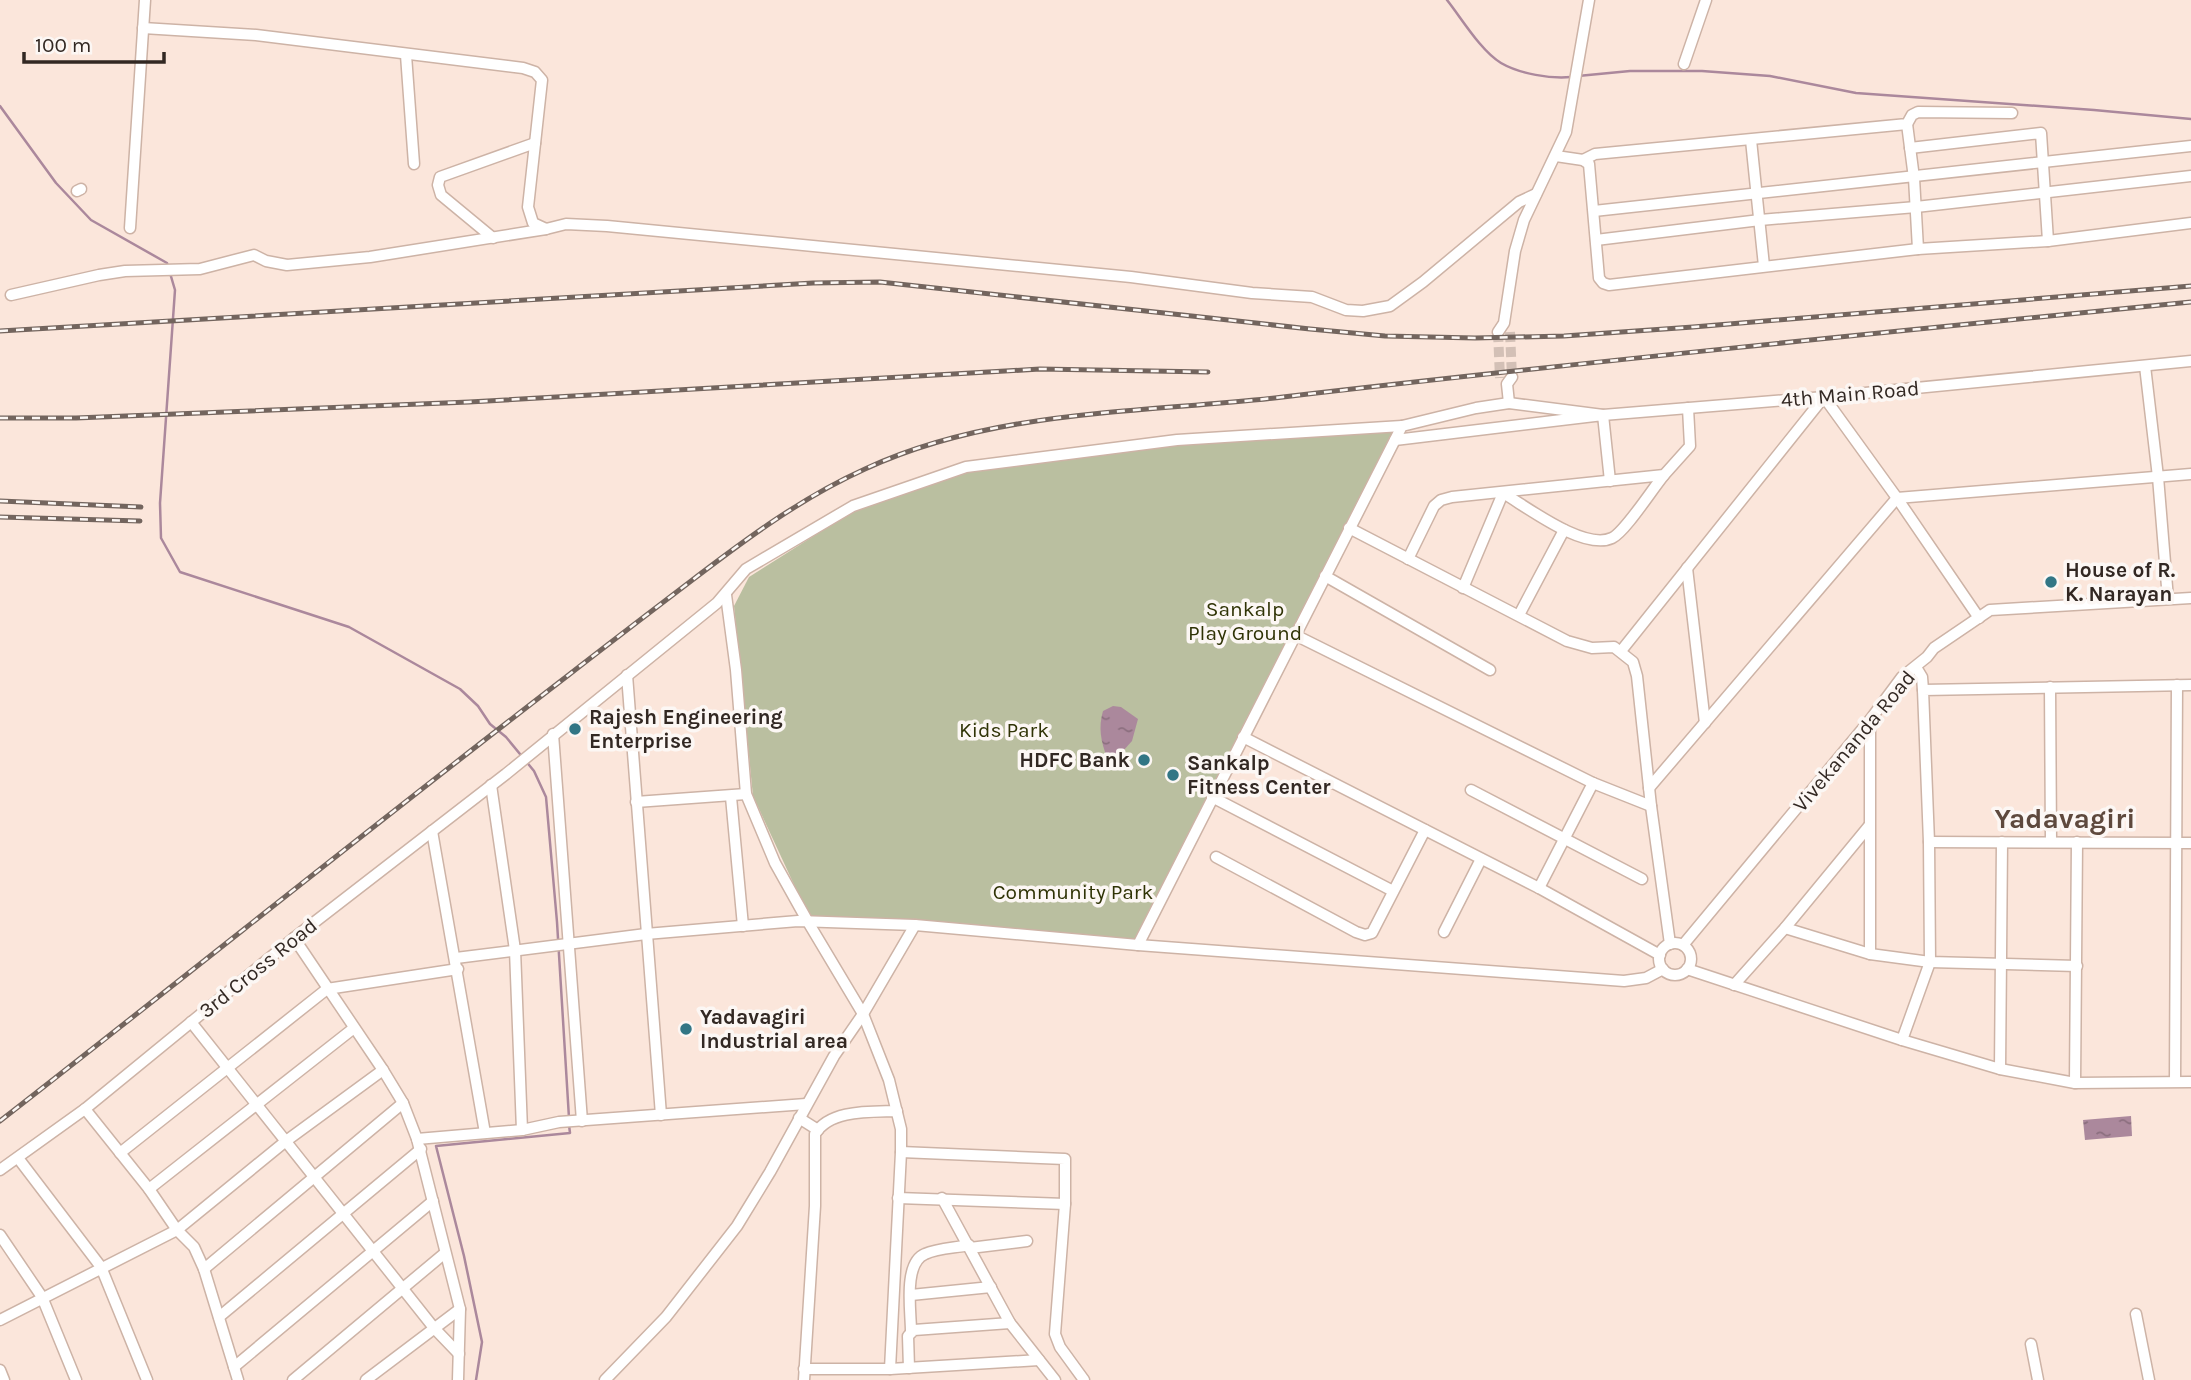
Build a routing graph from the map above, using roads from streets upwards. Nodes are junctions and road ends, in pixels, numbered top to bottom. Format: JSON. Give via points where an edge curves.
{"nodes":[{"id":1,"x":145,"y":0,"type":"edge"},
{"id":2,"x":1589,"y":0,"type":"edge"},
{"id":3,"x":1706,"y":0,"type":"edge"},
{"id":4,"x":143,"y":28,"type":"junction"},
{"id":5,"x":406,"y":55,"type":"junction"},
{"id":6,"x":1684,"y":64,"type":"dead end"},
{"id":7,"x":2012,"y":113,"type":"dead end"},
{"id":8,"x":1907,"y":124,"type":"junction"},
{"id":9,"x":1751,"y":140,"type":"junction"},
{"id":10,"x":535,"y":143,"type":"junction"},
{"id":11,"x":2191,"y":146,"type":"edge"},
{"id":12,"x":1910,"y":148,"type":"junction"},
{"id":13,"x":1556,"y":156,"type":"junction"},
{"id":14,"x":1583,"y":160,"type":"junction"},
{"id":15,"x":2043,"y":163,"type":"junction"},
{"id":16,"x":414,"y":164,"type":"dead end"},
{"id":17,"x":2191,"y":176,"type":"edge"},
{"id":18,"x":1914,"y":178,"type":"junction"},
{"id":19,"x":2045,"y":191,"type":"junction"},
{"id":20,"x":1756,"y":192,"type":"junction"},
{"id":21,"x":1536,"y":194,"type":"junction"},
{"id":22,"x":1916,"y":207,"type":"junction"},
{"id":23,"x":1594,"y":212,"type":"junction"},
{"id":24,"x":1760,"y":220,"type":"junction"},
{"id":25,"x":2191,"y":223,"type":"edge"},
{"id":26,"x":130,"y":228,"type":"dead end"},
{"id":27,"x":545,"y":229,"type":"junction"},
{"id":28,"x":493,"y":237,"type":"junction"},
{"id":29,"x":1596,"y":240,"type":"junction"},
{"id":30,"x":2048,"y":241,"type":"junction"},
{"id":31,"x":1918,"y":249,"type":"junction"},
{"id":32,"x":1764,"y":266,"type":"junction"},
{"id":33,"x":10,"y":295,"type":"dead end"},
{"id":34,"x":1504,"y":329,"type":"tunnel mouth"},
{"id":35,"x":2191,"y":360,"type":"edge"},
{"id":36,"x":2145,"y":366,"type":"junction"},
{"id":37,"x":1506,"y":380,"type":"tunnel mouth"},
{"id":38,"x":1824,"y":397,"type":"junction"},
{"id":39,"x":1508,"y":403,"type":"junction"},
{"id":40,"x":1688,"y":408,"type":"junction"},
{"id":41,"x":1603,"y":415,"type":"junction"},
{"id":42,"x":1402,"y":426,"type":"junction"},
{"id":43,"x":1395,"y":440,"type":"junction"},
{"id":44,"x":2191,"y":474,"type":"edge"},
{"id":45,"x":1664,"y":475,"type":"junction"},
{"id":46,"x":2158,"y":477,"type":"junction"},
{"id":47,"x":1610,"y":481,"type":"junction"},
{"id":48,"x":1503,"y":493,"type":"junction"},
{"id":49,"x":1897,"y":498,"type":"junction"},
{"id":50,"x":1349,"y":528,"type":"junction"},
{"id":51,"x":1564,"y":530,"type":"junction"},
{"id":52,"x":1409,"y":559,"type":"junction"},
{"id":53,"x":1687,"y":568,"type":"junction"},
{"id":54,"x":1325,"y":576,"type":"junction"},
{"id":55,"x":1463,"y":588,"type":"junction"},
{"id":56,"x":726,"y":595,"type":"junction"},
{"id":57,"x":2191,"y":598,"type":"edge"},
{"id":58,"x":2168,"y":599,"type":"junction"},
{"id":59,"x":1519,"y":615,"type":"junction"},
{"id":60,"x":1979,"y":618,"type":"junction"},
{"id":61,"x":1295,"y":635,"type":"junction"},
{"id":62,"x":1621,"y":651,"type":"junction"},
{"id":63,"x":1916,"y":667,"type":"junction"},
{"id":64,"x":1490,"y":670,"type":"dead end"},
{"id":65,"x":627,"y":675,"type":"junction"},
{"id":66,"x":2178,"y":685,"type":"junction"},
{"id":67,"x":2191,"y":685,"type":"edge"},
{"id":68,"x":2050,"y":687,"type":"junction"},
{"id":69,"x":1923,"y":690,"type":"junction"},
{"id":70,"x":1870,"y":720,"type":"junction"},
{"id":71,"x":1705,"y":723,"type":"junction"},
{"id":72,"x":553,"y":734,"type":"junction"},
{"id":73,"x":1242,"y":737,"type":"junction"},
{"id":74,"x":1593,"y":783,"type":"junction"},
{"id":75,"x":491,"y":785,"type":"junction"},
{"id":76,"x":1649,"y":788,"type":"junction"},
{"id":77,"x":1471,"y":790,"type":"dead end"},
{"id":78,"x":746,"y":794,"type":"junction"},
{"id":79,"x":730,"y":797,"type":"junction"},
{"id":80,"x":1212,"y":797,"type":"junction"},
{"id":81,"x":636,"y":802,"type":"junction"},
{"id":82,"x":1651,"y":806,"type":"junction"},
{"id":83,"x":1870,"y":826,"type":"junction"},
{"id":84,"x":1424,"y":830,"type":"junction"},
{"id":85,"x":432,"y":831,"type":"junction"},
{"id":86,"x":1563,"y":839,"type":"junction"},
{"id":87,"x":1929,"y":842,"type":"junction"},
{"id":88,"x":2003,"y":842,"type":"junction"},
{"id":89,"x":2051,"y":842,"type":"junction"},
{"id":90,"x":2077,"y":842,"type":"junction"},
{"id":91,"x":2177,"y":842,"type":"junction"},
{"id":92,"x":2191,"y":843,"type":"edge"},
{"id":93,"x":1216,"y":858,"type":"dead end"},
{"id":94,"x":1481,"y":859,"type":"junction"},
{"id":95,"x":1642,"y":878,"type":"dead end"},
{"id":96,"x":1539,"y":888,"type":"junction"},
{"id":97,"x":1393,"y":891,"type":"junction"},
{"id":98,"x":808,"y":922,"type":"junction"},
{"id":99,"x":915,"y":925,"type":"junction"},
{"id":100,"x":743,"y":926,"type":"junction"},
{"id":101,"x":1786,"y":928,"type":"junction"},
{"id":102,"x":1444,"y":932,"type":"dead end"},
{"id":103,"x":646,"y":934,"type":"junction"},
{"id":104,"x":294,"y":938,"type":"junction"},
{"id":105,"x":568,"y":944,"type":"junction"},
{"id":106,"x":1670,"y":944,"type":"junction"},
{"id":107,"x":1138,"y":945,"type":"junction"},
{"id":108,"x":1683,"y":945,"type":"junction"},
{"id":109,"x":515,"y":950,"type":"junction"},
{"id":110,"x":1870,"y":954,"type":"junction"},
{"id":111,"x":1660,"y":955,"type":"junction"},
{"id":112,"x":456,"y":958,"type":"junction"},
{"id":113,"x":1930,"y":962,"type":"junction"},
{"id":114,"x":2001,"y":964,"type":"junction"},
{"id":115,"x":2077,"y":966,"type":"junction"},
{"id":116,"x":458,"y":969,"type":"junction"},
{"id":117,"x":1663,"y":969,"type":"junction"},
{"id":118,"x":1687,"y":969,"type":"junction"},
{"id":119,"x":1734,"y":985,"type":"junction"},
{"id":120,"x":327,"y":989,"type":"junction"},
{"id":121,"x":863,"y":1014,"type":"junction"},
{"id":122,"x":191,"y":1022,"type":"junction"},
{"id":123,"x":354,"y":1028,"type":"junction"},
{"id":124,"x":1902,"y":1040,"type":"junction"},
{"id":125,"x":228,"y":1068,"type":"junction"},
{"id":126,"x":2000,"y":1069,"type":"junction"},
{"id":127,"x":383,"y":1070,"type":"junction"},
{"id":128,"x":2175,"y":1081,"type":"junction"},
{"id":129,"x":2191,"y":1082,"type":"edge"},
{"id":130,"x":2075,"y":1083,"type":"junction"},
{"id":131,"x":403,"y":1103,"type":"junction"},
{"id":132,"x":257,"y":1104,"type":"junction"},
{"id":133,"x":806,"y":1104,"type":"junction"},
{"id":134,"x":85,"y":1109,"type":"junction"},
{"id":135,"x":897,"y":1111,"type":"junction"},
{"id":136,"x":660,"y":1115,"type":"junction"},
{"id":137,"x":799,"y":1118,"type":"junction"},
{"id":138,"x":580,"y":1121,"type":"junction"},
{"id":139,"x":818,"y":1129,"type":"junction"},
{"id":140,"x":522,"y":1130,"type":"junction"},
{"id":141,"x":485,"y":1133,"type":"junction"},
{"id":142,"x":286,"y":1141,"type":"junction"},
{"id":143,"x":421,"y":1142,"type":"junction"},
{"id":144,"x":901,"y":1152,"type":"junction"},
{"id":145,"x":120,"y":1153,"type":"junction"},
{"id":146,"x":18,"y":1158,"type":"junction"},
{"id":147,"x":0,"y":1170,"type":"edge"},
{"id":148,"x":314,"y":1176,"type":"junction"},
{"id":149,"x":149,"y":1189,"type":"junction"},
{"id":150,"x":898,"y":1198,"type":"junction"},
{"id":151,"x":942,"y":1198,"type":"junction"},
{"id":152,"x":433,"y":1201,"type":"junction"},
{"id":153,"x":1065,"y":1204,"type":"junction"},
{"id":154,"x":344,"y":1213,"type":"junction"},
{"id":155,"x":177,"y":1230,"type":"junction"},
{"id":156,"x":0,"y":1235,"type":"edge"},
{"id":157,"x":1027,"y":1241,"type":"dead end"},
{"id":158,"x":970,"y":1246,"type":"junction"},
{"id":159,"x":374,"y":1250,"type":"junction"},
{"id":160,"x":446,"y":1253,"type":"junction"},
{"id":161,"x":101,"y":1267,"type":"junction"},
{"id":162,"x":204,"y":1269,"type":"junction"},
{"id":163,"x":991,"y":1287,"type":"junction"},
{"id":164,"x":404,"y":1288,"type":"junction"},
{"id":165,"x":911,"y":1295,"type":"junction"},
{"id":166,"x":42,"y":1297,"type":"junction"},
{"id":167,"x":460,"y":1309,"type":"junction"},
{"id":168,"x":2136,"y":1314,"type":"dead end"},
{"id":169,"x":219,"y":1317,"type":"junction"},
{"id":170,"x":0,"y":1320,"type":"edge"},
{"id":171,"x":1010,"y":1323,"type":"junction"},
{"id":172,"x":434,"y":1328,"type":"junction"},
{"id":173,"x":911,"y":1331,"type":"junction"},
{"id":174,"x":2031,"y":1344,"type":"dead end"},
{"id":175,"x":459,"y":1354,"type":"junction"},
{"id":176,"x":1039,"y":1360,"type":"junction"},
{"id":177,"x":234,"y":1367,"type":"junction"},
{"id":178,"x":909,"y":1367,"type":"junction"},
{"id":179,"x":890,"y":1368,"type":"junction"},
{"id":180,"x":0,"y":1370,"type":"edge"},
{"id":181,"x":804,"y":1375,"type":"edge"},
{"id":182,"x":4,"y":1380,"type":"edge"},
{"id":183,"x":76,"y":1380,"type":"edge"},
{"id":184,"x":146,"y":1380,"type":"edge"},
{"id":185,"x":238,"y":1380,"type":"edge"},
{"id":186,"x":293,"y":1380,"type":"edge"},
{"id":187,"x":366,"y":1380,"type":"edge"},
{"id":188,"x":458,"y":1380,"type":"edge"},
{"id":189,"x":605,"y":1380,"type":"edge"},
{"id":190,"x":1055,"y":1380,"type":"edge"},
{"id":191,"x":1084,"y":1380,"type":"edge"},
{"id":192,"x":2038,"y":1380,"type":"edge"},
{"id":193,"x":2149,"y":1380,"type":"edge"}],
"edges":[{"from":1,"to":4,"type":"street"},
{"from":2,"to":13,"type":"street","via":[[1566,132]]},
{"from":3,"to":6,"type":"street"},
{"from":4,"to":5,"type":"street","via":[[256,36]]},
{"from":4,"to":26,"type":"street"},
{"from":5,"to":10,"type":"street","via":[[535,72],[542,80]]},
{"from":5,"to":16,"type":"street"},
{"from":7,"to":8,"type":"street","via":[[1918,112]]},
{"from":8,"to":9,"type":"street"},
{"from":8,"to":12,"type":"street"},
{"from":9,"to":14,"type":"street","via":[[1595,154]]},
{"from":9,"to":20,"type":"street"},
{"from":10,"to":27,"type":"street","via":[[528,207],[533,223]]},
{"from":10,"to":28,"type":"street","via":[[440,177],[441,195]]},
{"from":11,"to":15,"type":"street"},
{"from":12,"to":15,"type":"street","via":[[2041,133]]},
{"from":12,"to":18,"type":"street"},
{"from":13,"to":14,"type":"street"},
{"from":13,"to":21,"type":"street"},
{"from":14,"to":23,"type":"street","via":[[1591,172]]},
{"from":15,"to":18,"type":"street"},
{"from":15,"to":19,"type":"street"},
{"from":17,"to":19,"type":"street"},
{"from":18,"to":20,"type":"street"},
{"from":18,"to":22,"type":"street"},
{"from":19,"to":22,"type":"street"},
{"from":19,"to":30,"type":"street"},
{"from":20,"to":23,"type":"street"},
{"from":20,"to":24,"type":"street"},
{"from":21,"to":27,"type":"street","via":[[1519,202],[1390,306],[1363,311],[1346,310],[1312,297],[1131,277],[607,226],[566,224]]},
{"from":21,"to":34,"type":"street","via":[[1516,251]]},
{"from":22,"to":24,"type":"street"},
{"from":22,"to":31,"type":"street"},
{"from":23,"to":29,"type":"street"},
{"from":24,"to":29,"type":"street"},
{"from":24,"to":32,"type":"street"},
{"from":25,"to":30,"type":"street"},
{"from":27,"to":28,"type":"street"},
{"from":28,"to":33,"type":"street","via":[[287,265],[254,255],[182,270],[99,275]]},
{"from":29,"to":32,"type":"street","via":[[1599,278],[1609,285]]},
{"from":30,"to":31,"type":"street"},
{"from":31,"to":32,"type":"street"},
{"from":35,"to":36,"type":"street","name":"4th Main Road"},
{"from":36,"to":38,"type":"street","name":"4th Main Road"},
{"from":36,"to":46,"type":"street"},
{"from":37,"to":39,"type":"street"},
{"from":38,"to":40,"type":"street","name":"4th Main Road"},
{"from":38,"to":49,"type":"street"},
{"from":38,"to":53,"type":"street"},
{"from":39,"to":41,"type":"street","name":"4th Main Road"},
{"from":39,"to":42,"type":"street","name":"4th Main Road"},
{"from":40,"to":41,"type":"street","name":"4th Main Road"},
{"from":40,"to":45,"type":"street","via":[[1690,446]]},
{"from":41,"to":43,"type":"street"},
{"from":41,"to":47,"type":"street"},
{"from":42,"to":43,"type":"street"},
{"from":42,"to":56,"type":"street","name":"4th Main Road","via":[[1177,440],[966,467],[853,506],[746,569]]},
{"from":43,"to":50,"type":"street"},
{"from":44,"to":46,"type":"street"},
{"from":45,"to":47,"type":"street"},
{"from":45,"to":51,"type":"street","via":[[1611,539],[1586,538]]},
{"from":46,"to":49,"type":"street"},
{"from":46,"to":58,"type":"street"},
{"from":47,"to":48,"type":"street"},
{"from":48,"to":51,"type":"street"},
{"from":48,"to":52,"type":"street","via":[[1441,500]]},
{"from":48,"to":55,"type":"street"},
{"from":49,"to":60,"type":"street"},
{"from":49,"to":71,"type":"street"},
{"from":50,"to":52,"type":"street"},
{"from":50,"to":54,"type":"street"},
{"from":51,"to":59,"type":"street"},
{"from":52,"to":55,"type":"street"},
{"from":53,"to":62,"type":"street"},
{"from":53,"to":71,"type":"street"},
{"from":54,"to":61,"type":"street"},
{"from":54,"to":64,"type":"street"},
{"from":55,"to":59,"type":"street"},
{"from":56,"to":65,"type":"street","name":"3rd Cross Road"},
{"from":56,"to":78,"type":"street"},
{"from":57,"to":58,"type":"street","name":"Vivekananda Road"},
{"from":58,"to":60,"type":"street","name":"Vivekananda Road","via":[[1990,610]]},
{"from":59,"to":62,"type":"street","via":[[1567,641]]},
{"from":60,"to":63,"type":"street","name":"Vivekananda Road","via":[[1934,648]]},
{"from":61,"to":73,"type":"street"},
{"from":61,"to":74,"type":"street"},
{"from":62,"to":76,"type":"street","via":[[1633,662],[1637,676]]},
{"from":63,"to":69,"type":"street"},
{"from":63,"to":70,"type":"street","name":"Vivekananda Road","via":[[1902,677]]},
{"from":65,"to":72,"type":"street","name":"3rd Cross Road"},
{"from":65,"to":81,"type":"street"},
{"from":66,"to":67,"type":"street"},
{"from":66,"to":68,"type":"street"},
{"from":66,"to":91,"type":"street"},
{"from":68,"to":69,"type":"street"},
{"from":68,"to":89,"type":"street"},
{"from":69,"to":87,"type":"street"},
{"from":70,"to":83,"type":"street"},
{"from":70,"to":108,"type":"street","name":"Vivekananda Road"},
{"from":71,"to":76,"type":"street"},
{"from":72,"to":75,"type":"street","name":"3rd Cross Road"},
{"from":72,"to":105,"type":"street"},
{"from":73,"to":80,"type":"street"},
{"from":73,"to":84,"type":"street"},
{"from":74,"to":82,"type":"street"},
{"from":74,"to":86,"type":"street"},
{"from":75,"to":85,"type":"street","name":"3rd Cross Road"},
{"from":75,"to":109,"type":"street"},
{"from":76,"to":82,"type":"street"},
{"from":77,"to":86,"type":"street"},
{"from":78,"to":79,"type":"street"},
{"from":78,"to":98,"type":"street","via":[[775,863]]},
{"from":79,"to":81,"type":"street"},
{"from":79,"to":100,"type":"street"},
{"from":80,"to":97,"type":"street"},
{"from":80,"to":107,"type":"street"},
{"from":81,"to":103,"type":"street"},
{"from":82,"to":106,"type":"street"},
{"from":83,"to":101,"type":"street"},
{"from":83,"to":110,"type":"street"},
{"from":84,"to":94,"type":"street"},
{"from":84,"to":97,"type":"street"},
{"from":85,"to":104,"type":"street","name":"3rd Cross Road"},
{"from":85,"to":112,"type":"street"},
{"from":86,"to":95,"type":"street"},
{"from":86,"to":96,"type":"street"},
{"from":87,"to":88,"type":"street"},
{"from":87,"to":113,"type":"street"},
{"from":88,"to":89,"type":"street"},
{"from":88,"to":114,"type":"street"},
{"from":89,"to":90,"type":"street"},
{"from":90,"to":91,"type":"street"},
{"from":90,"to":115,"type":"street"},
{"from":91,"to":92,"type":"street"},
{"from":91,"to":128,"type":"street"},
{"from":93,"to":97,"type":"street","via":[[1365,935],[1372,933]]},
{"from":94,"to":96,"type":"street"},
{"from":94,"to":102,"type":"street"},
{"from":96,"to":111,"type":"street"},
{"from":98,"to":99,"type":"street"},
{"from":98,"to":100,"type":"street"},
{"from":98,"to":121,"type":"street"},
{"from":99,"to":107,"type":"street"},
{"from":99,"to":121,"type":"street"},
{"from":100,"to":103,"type":"street"},
{"from":101,"to":110,"type":"street"},
{"from":101,"to":119,"type":"street"},
{"from":103,"to":105,"type":"street"},
{"from":103,"to":136,"type":"street"},
{"from":104,"to":120,"type":"street"},
{"from":104,"to":122,"type":"street","name":"3rd Cross Road"},
{"from":105,"to":109,"type":"street"},
{"from":105,"to":138,"type":"street"},
{"from":106,"to":108,"type":"street"},
{"from":106,"to":111,"type":"street"},
{"from":107,"to":117,"type":"street","via":[[1624,981],[1646,978]]},
{"from":108,"to":118,"type":"street","via":[[1691,956]]},
{"from":109,"to":112,"type":"street"},
{"from":109,"to":140,"type":"street"},
{"from":110,"to":113,"type":"street"},
{"from":111,"to":117,"type":"street"},
{"from":112,"to":116,"type":"street"},
{"from":113,"to":114,"type":"street"},
{"from":113,"to":124,"type":"street"},
{"from":114,"to":115,"type":"street"},
{"from":114,"to":126,"type":"street"},
{"from":115,"to":130,"type":"street"},
{"from":116,"to":120,"type":"street"},
{"from":116,"to":141,"type":"street"},
{"from":117,"to":118,"type":"street","via":[[1675,975]]},
{"from":118,"to":119,"type":"street"},
{"from":119,"to":124,"type":"street"},
{"from":120,"to":123,"type":"street"},
{"from":120,"to":125,"type":"street"},
{"from":121,"to":133,"type":"street"},
{"from":121,"to":135,"type":"street"},
{"from":122,"to":125,"type":"street"},
{"from":122,"to":134,"type":"street","name":"3rd Cross Road"},
{"from":123,"to":127,"type":"street"},
{"from":123,"to":132,"type":"street"},
{"from":124,"to":126,"type":"street"},
{"from":125,"to":132,"type":"street"},
{"from":125,"to":145,"type":"street"},
{"from":126,"to":130,"type":"street"},
{"from":127,"to":131,"type":"street"},
{"from":127,"to":142,"type":"street"},
{"from":128,"to":129,"type":"street"},
{"from":128,"to":130,"type":"street"},
{"from":131,"to":143,"type":"street"},
{"from":131,"to":148,"type":"street"},
{"from":132,"to":142,"type":"street"},
{"from":132,"to":149,"type":"street"},
{"from":133,"to":136,"type":"street"},
{"from":133,"to":137,"type":"street"},
{"from":134,"to":145,"type":"street"},
{"from":134,"to":146,"type":"street","name":"3rd Cross Road"},
{"from":135,"to":139,"type":"street","via":[[856,1113],[830,1120]]},
{"from":135,"to":144,"type":"street"},
{"from":136,"to":138,"type":"street"},
{"from":137,"to":139,"type":"street"},
{"from":137,"to":189,"type":"street","via":[[730,1236],[666,1317]]},
{"from":138,"to":140,"type":"street"},
{"from":139,"to":181,"type":"street"},
{"from":140,"to":141,"type":"street"},
{"from":141,"to":143,"type":"street"},
{"from":142,"to":148,"type":"street"},
{"from":142,"to":155,"type":"street"},
{"from":143,"to":152,"type":"street"},
{"from":143,"to":154,"type":"street"},
{"from":144,"to":150,"type":"street"},
{"from":144,"to":153,"type":"street","via":[[1065,1158]]},
{"from":145,"to":149,"type":"street"},
{"from":146,"to":147,"type":"street","name":"3rd Cross Road"},
{"from":146,"to":161,"type":"street"},
{"from":148,"to":154,"type":"street"},
{"from":148,"to":162,"type":"street"},
{"from":149,"to":155,"type":"street"},
{"from":150,"to":151,"type":"street"},
{"from":150,"to":179,"type":"street"},
{"from":151,"to":153,"type":"street"},
{"from":151,"to":158,"type":"street"},
{"from":152,"to":159,"type":"street"},
{"from":152,"to":160,"type":"street"},
{"from":153,"to":191,"type":"street","via":[[1055,1334]]},
{"from":154,"to":159,"type":"street"},
{"from":154,"to":169,"type":"street"},
{"from":155,"to":161,"type":"street"},
{"from":155,"to":162,"type":"street","via":[[194,1247]]},
{"from":156,"to":166,"type":"street"},
{"from":157,"to":158,"type":"street"},
{"from":158,"to":163,"type":"street"},
{"from":158,"to":165,"type":"street","via":[[921,1257],[911,1272]]},
{"from":159,"to":164,"type":"street"},
{"from":159,"to":177,"type":"street"},
{"from":160,"to":164,"type":"street"},
{"from":160,"to":167,"type":"street"},
{"from":161,"to":166,"type":"street"},
{"from":161,"to":184,"type":"street"},
{"from":162,"to":169,"type":"street"},
{"from":163,"to":165,"type":"street"},
{"from":163,"to":171,"type":"street"},
{"from":164,"to":172,"type":"street"},
{"from":164,"to":186,"type":"street"},
{"from":165,"to":173,"type":"street"},
{"from":166,"to":170,"type":"street"},
{"from":166,"to":183,"type":"street"},
{"from":167,"to":172,"type":"street"},
{"from":167,"to":175,"type":"street"},
{"from":168,"to":193,"type":"street"},
{"from":169,"to":177,"type":"street"},
{"from":171,"to":173,"type":"street"},
{"from":171,"to":176,"type":"street"},
{"from":172,"to":175,"type":"street"},
{"from":172,"to":187,"type":"street"},
{"from":173,"to":178,"type":"street"},
{"from":174,"to":192,"type":"street"},
{"from":175,"to":188,"type":"street"},
{"from":176,"to":178,"type":"street"},
{"from":176,"to":190,"type":"street"},
{"from":177,"to":185,"type":"street"},
{"from":178,"to":179,"type":"street"},
{"from":179,"to":181,"type":"street"},
{"from":180,"to":182,"type":"street"}]}
